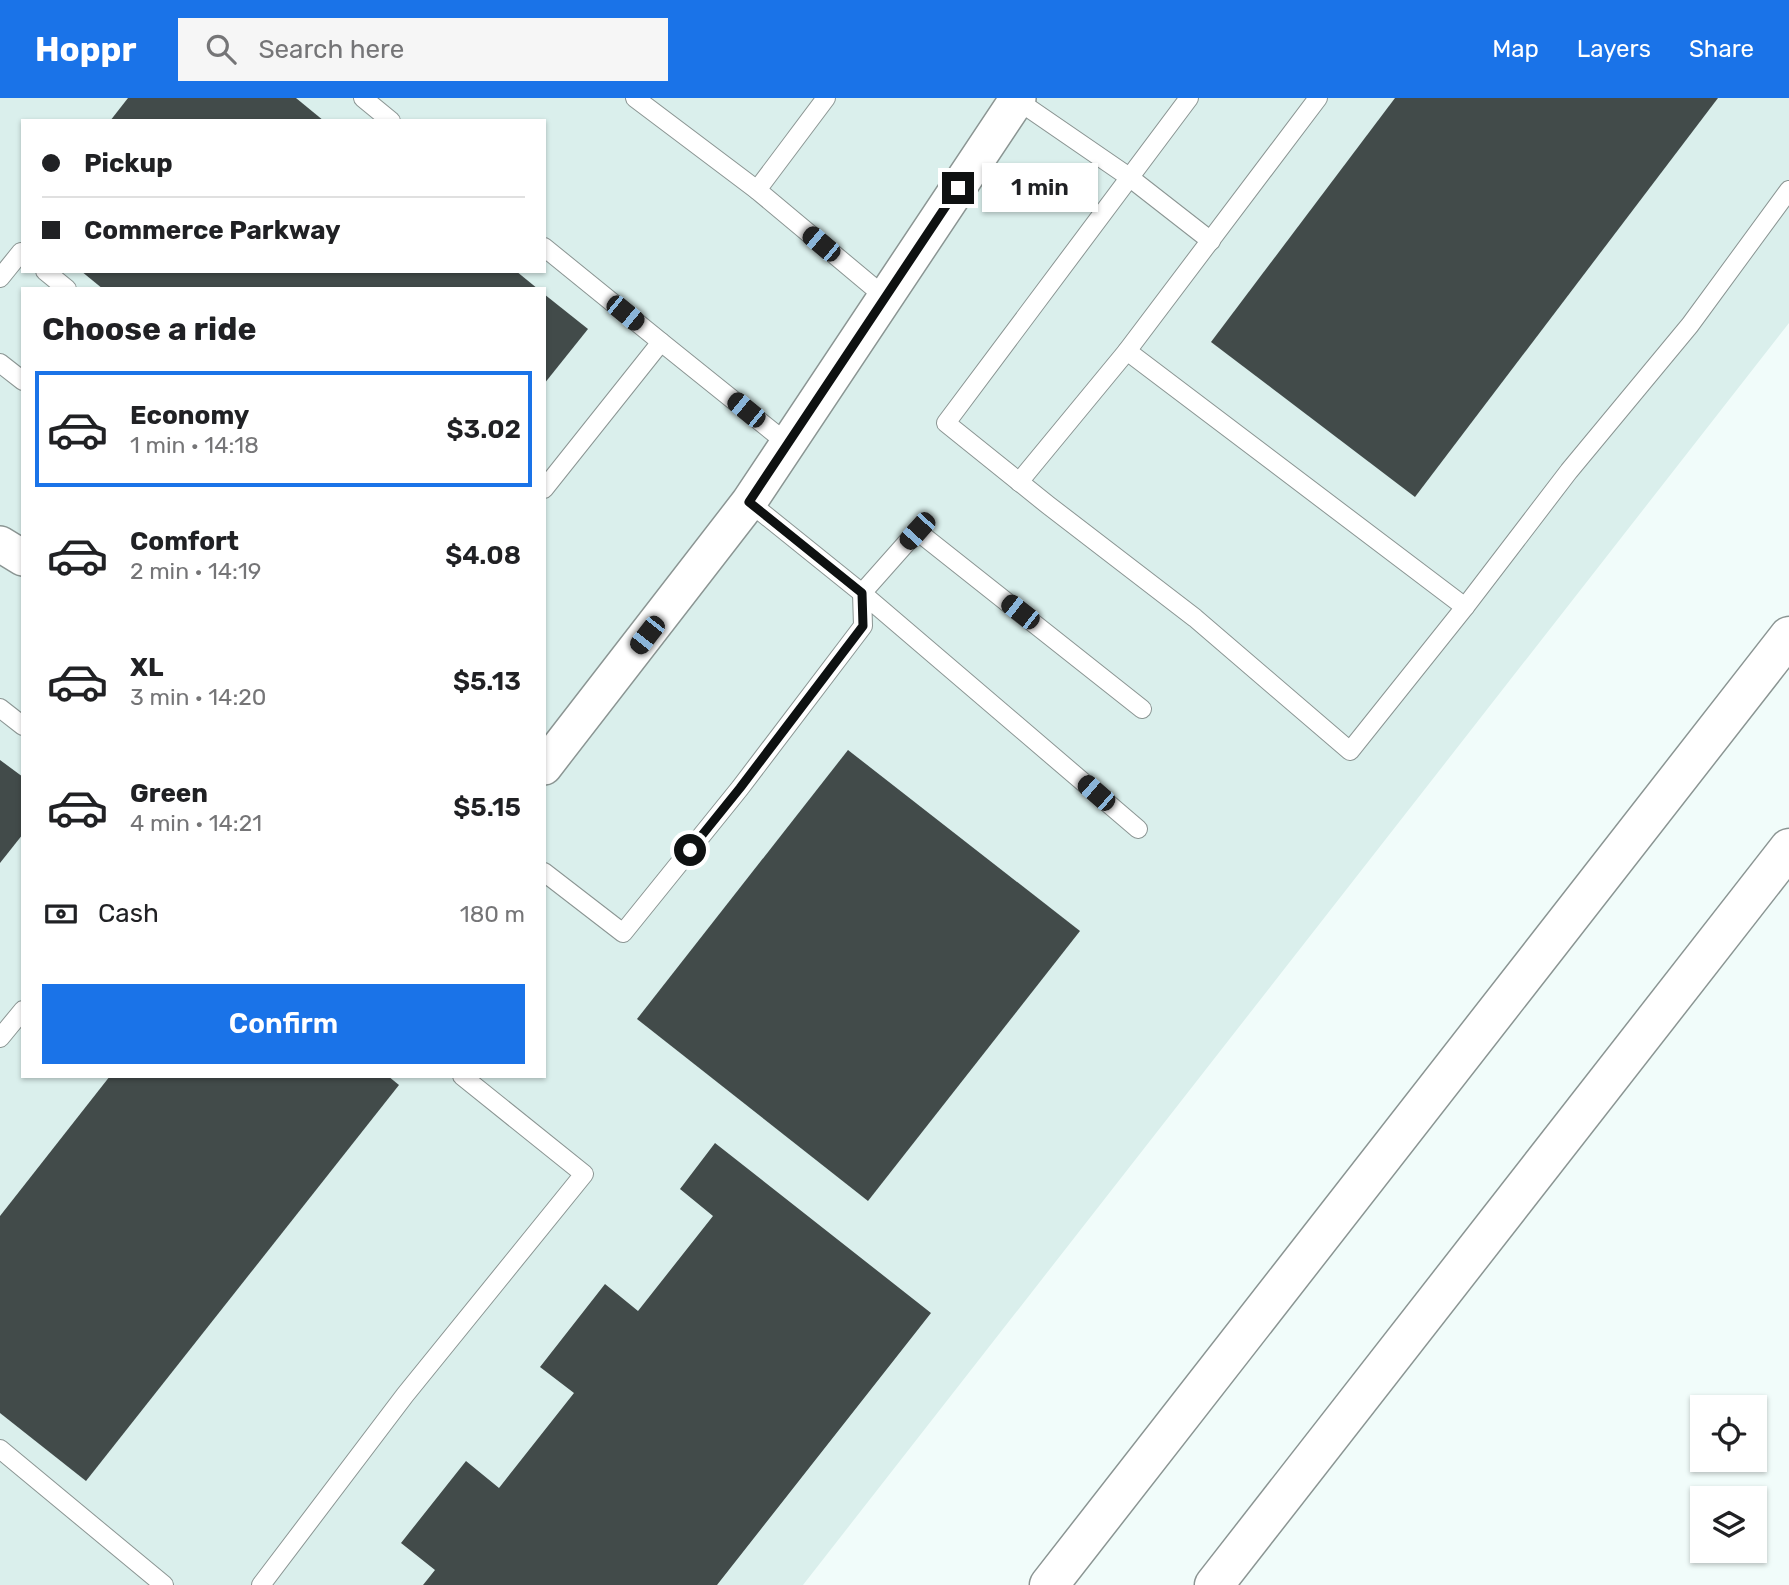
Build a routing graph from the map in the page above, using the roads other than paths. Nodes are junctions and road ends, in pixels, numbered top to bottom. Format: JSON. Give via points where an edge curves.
{"nodes":[{"id":1,"x":363,"y":98,"type":"edge"},
{"id":2,"x":635,"y":98,"type":"edge"},
{"id":3,"x":826,"y":98,"type":"edge"},
{"id":4,"x":1189,"y":98,"type":"edge"},
{"id":5,"x":1318,"y":98,"type":"edge"},
{"id":6,"x":1017,"y":99,"type":"edge"},
{"id":7,"x":389,"y":119,"type":"edge"},
{"id":8,"x":1129,"y":177,"type":"junction"},
{"id":9,"x":757,"y":190,"type":"junction"},
{"id":10,"x":1789,"y":190,"type":"edge"},
{"id":11,"x":1210,"y":241,"type":"junction"},
{"id":12,"x":546,"y":249,"type":"edge"},
{"id":13,"x":21,"y":252,"type":"edge"},
{"id":14,"x":47,"y":273,"type":"edge"},
{"id":15,"x":0,"y":278,"type":"edge"},
{"id":16,"x":64,"y":287,"type":"edge"},
{"id":17,"x":885,"y":298,"type":"junction"},
{"id":18,"x":661,"y":342,"type":"junction"},
{"id":19,"x":1127,"y":351,"type":"junction"},
{"id":20,"x":0,"y":363,"type":"edge"},
{"id":21,"x":21,"y":379,"type":"edge"},
{"id":22,"x":788,"y":444,"type":"junction"},
{"id":23,"x":1019,"y":482,"type":"junction"},
{"id":24,"x":546,"y":486,"type":"edge"},
{"id":25,"x":749,"y":502,"type":"junction"},
{"id":26,"x":0,"y":544,"type":"edge"},
{"id":27,"x":21,"y":557,"type":"edge"},
{"id":28,"x":862,"y":593,"type":"junction"},
{"id":29,"x":1465,"y":607,"type":"junction"},
{"id":30,"x":1789,"y":636,"type":"edge"},
{"id":31,"x":0,"y":708,"type":"edge"},
{"id":32,"x":1142,"y":709,"type":"dead end"},
{"id":33,"x":21,"y":724,"type":"edge"},
{"id":34,"x":546,"y":764,"type":"edge"},
{"id":35,"x":1138,"y":829,"type":"dead end"},
{"id":36,"x":1789,"y":848,"type":"edge"},
{"id":37,"x":546,"y":874,"type":"edge"},
{"id":38,"x":21,"y":1012,"type":"edge"},
{"id":39,"x":0,"y":1038,"type":"edge"},
{"id":40,"x":464,"y":1078,"type":"edge"},
{"id":41,"x":0,"y":1449,"type":"edge"},
{"id":42,"x":164,"y":1585,"type":"edge"},
{"id":43,"x":261,"y":1585,"type":"edge"},
{"id":44,"x":1049,"y":1585,"type":"edge"},
{"id":45,"x":1214,"y":1585,"type":"edge"}],
"edges":[{"from":1,"to":7,"type":"lane"},
{"from":2,"to":9,"type":"lane"},
{"from":3,"to":9,"type":"lane"},
{"from":4,"to":8,"type":"lane"},
{"from":5,"to":11,"type":"lane"},
{"from":6,"to":8,"type":"lane"},
{"from":6,"to":17,"type":"street"},
{"from":8,"to":11,"type":"lane"},
{"from":8,"to":23,"type":"lane","via":[[946,423]]},
{"from":9,"to":17,"type":"lane"},
{"from":10,"to":29,"type":"lane","via":[[1690,325],[1569,471]]},
{"from":11,"to":19,"type":"lane"},
{"from":12,"to":18,"type":"lane"},
{"from":13,"to":15,"type":"lane"},
{"from":14,"to":16,"type":"lane"},
{"from":17,"to":22,"type":"street"},
{"from":18,"to":22,"type":"lane"},
{"from":18,"to":24,"type":"lane"},
{"from":19,"to":23,"type":"lane"},
{"from":19,"to":29,"type":"lane"},
{"from":20,"to":21,"type":"lane"},
{"from":22,"to":25,"type":"street"},
{"from":23,"to":29,"type":"lane","via":[[1195,618],[1350,751]]},
{"from":25,"to":28,"type":"lane"},
{"from":25,"to":34,"type":"street"},
{"from":26,"to":27,"type":"street"},
{"from":28,"to":32,"type":"lane","via":[[917,531]]},
{"from":28,"to":35,"type":"lane"},
{"from":28,"to":37,"type":"lane","via":[[863,626],[623,933]]},
{"from":30,"to":44,"type":"highway"},
{"from":31,"to":33,"type":"lane"},
{"from":36,"to":45,"type":"highway"},
{"from":38,"to":39,"type":"lane"},
{"from":40,"to":43,"type":"lane","via":[[584,1174],[405,1395]]},
{"from":41,"to":42,"type":"lane"}]}
